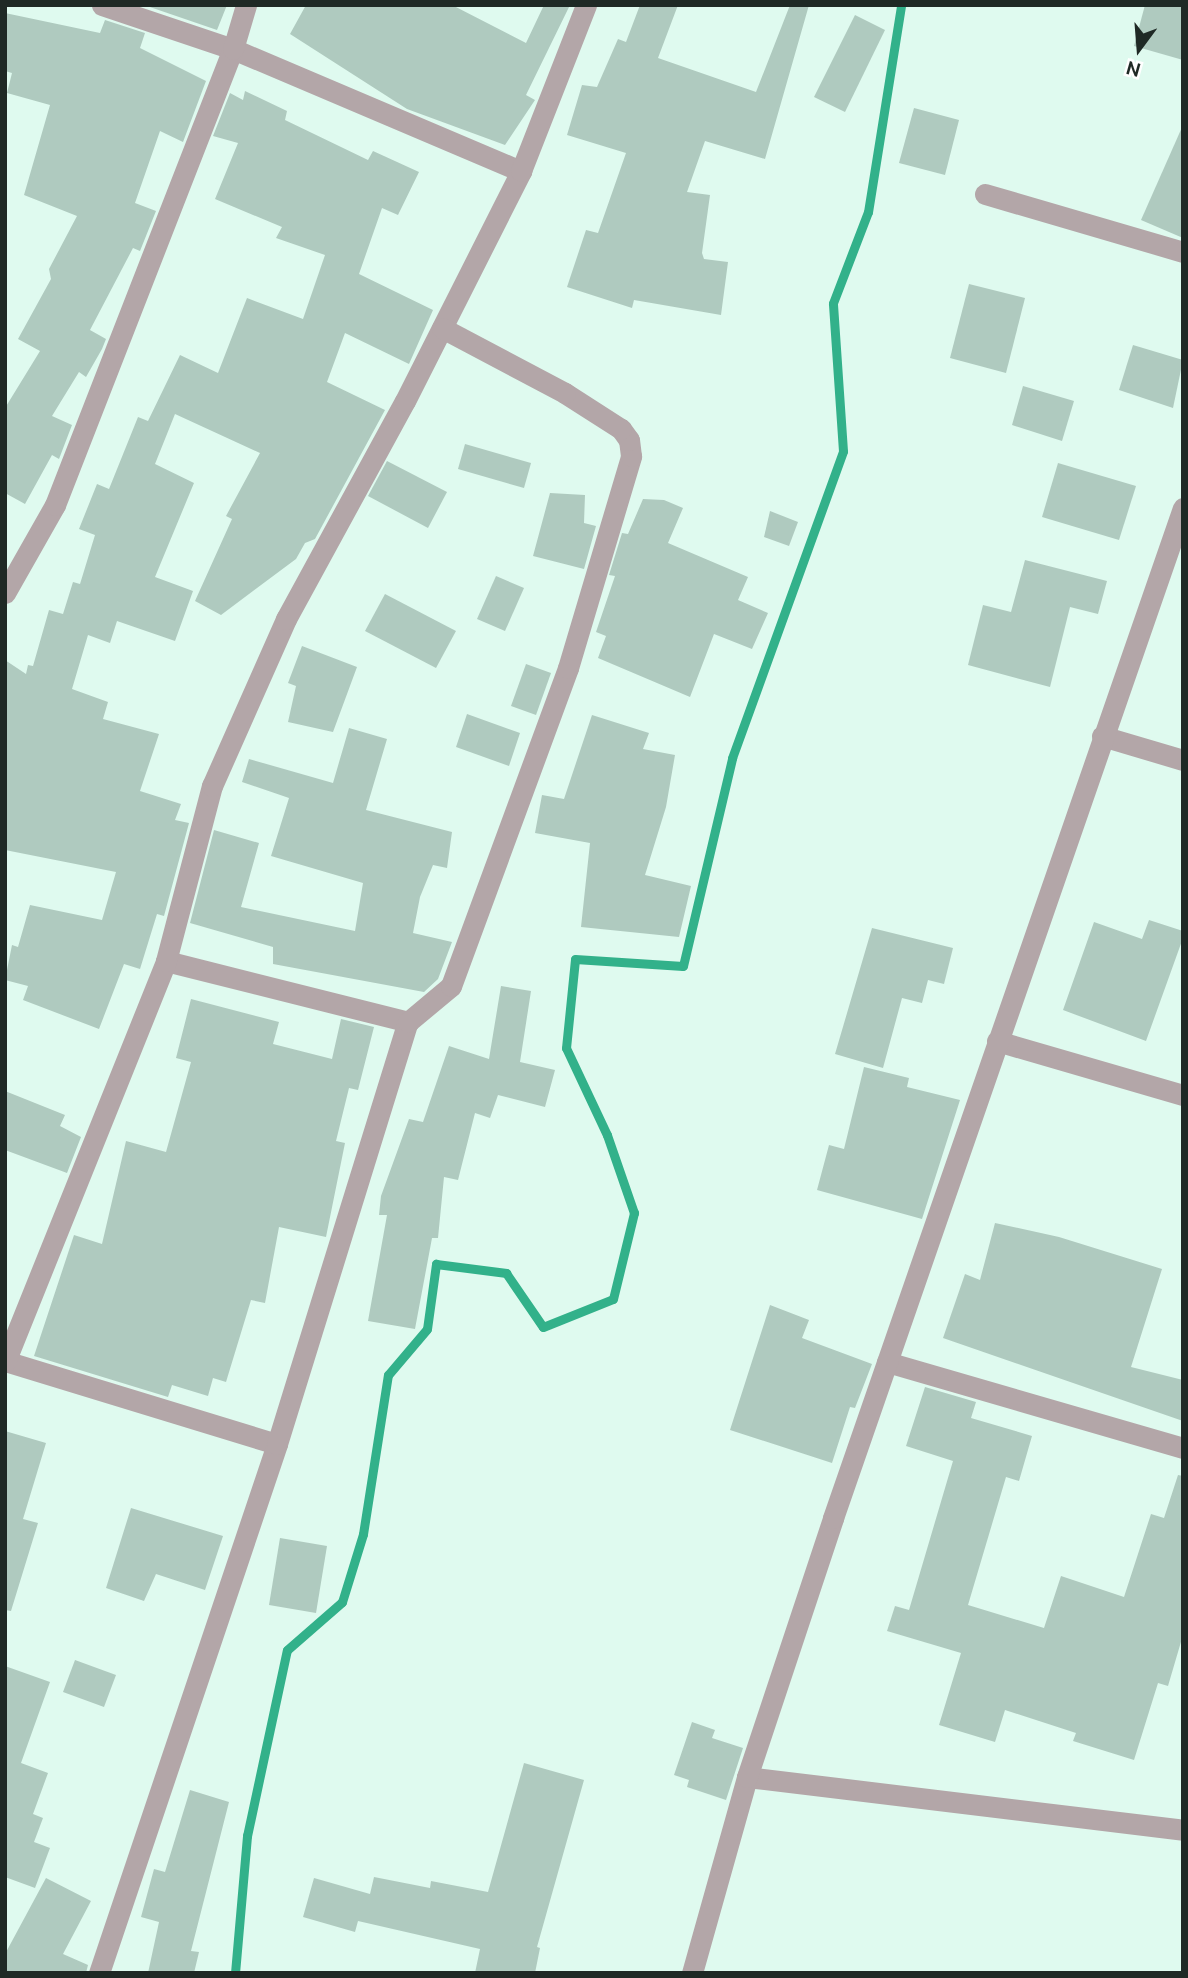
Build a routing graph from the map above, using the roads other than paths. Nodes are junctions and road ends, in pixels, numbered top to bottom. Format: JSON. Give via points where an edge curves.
{"nodes":[{"id":1,"x":102,"y":5,"type":"edge"},
{"id":2,"x":246,"y":5,"type":"edge"},
{"id":3,"x":586,"y":5,"type":"edge"},
{"id":4,"x":233,"y":49,"type":"junction"},
{"id":5,"x":521,"y":171,"type":"junction"},
{"id":6,"x":985,"y":194,"type":"dead end"},
{"id":7,"x":1183,"y":252,"type":"edge"},
{"id":8,"x":442,"y":328,"type":"junction"},
{"id":9,"x":1183,"y":508,"type":"edge"},
{"id":10,"x":5,"y":593,"type":"edge"},
{"id":11,"x":1102,"y":736,"type":"junction"},
{"id":12,"x":1183,"y":760,"type":"edge"},
{"id":13,"x":166,"y":961,"type":"junction"},
{"id":14,"x":408,"y":1022,"type":"junction"},
{"id":15,"x":997,"y":1041,"type":"junction"},
{"id":16,"x":1183,"y":1095,"type":"edge"},
{"id":17,"x":5,"y":1361,"type":"edge"},
{"id":18,"x":887,"y":1362,"type":"junction"},
{"id":19,"x":277,"y":1444,"type":"junction"},
{"id":20,"x":1183,"y":1448,"type":"edge"},
{"id":21,"x":747,"y":1777,"type":"junction"},
{"id":22,"x":1183,"y":1830,"type":"edge"},
{"id":23,"x":99,"y":1973,"type":"edge"},
{"id":24,"x":692,"y":1973,"type":"edge"}],
"edges":[{"from":1,"to":4,"type":"street"},
{"from":2,"to":4,"type":"street"},
{"from":3,"to":5,"type":"street"},
{"from":4,"to":5,"type":"street"},
{"from":4,"to":10,"type":"street","via":[[55,505]]},
{"from":5,"to":8,"type":"street"},
{"from":6,"to":7,"type":"street"},
{"from":8,"to":13,"type":"street","via":[[286,619],[212,786]]},
{"from":8,"to":14,"type":"street","via":[[565,393],[621,429],[629,440],[631,456],[568,668],[451,986]]},
{"from":9,"to":11,"type":"street"},
{"from":11,"to":12,"type":"street"},
{"from":11,"to":15,"type":"street"},
{"from":13,"to":14,"type":"street"},
{"from":13,"to":17,"type":"street"},
{"from":14,"to":19,"type":"street"},
{"from":15,"to":16,"type":"street"},
{"from":15,"to":18,"type":"street"},
{"from":17,"to":19,"type":"street"},
{"from":18,"to":20,"type":"street"},
{"from":18,"to":21,"type":"street"},
{"from":19,"to":23,"type":"street"},
{"from":21,"to":22,"type":"street"},
{"from":21,"to":24,"type":"street"}]}
